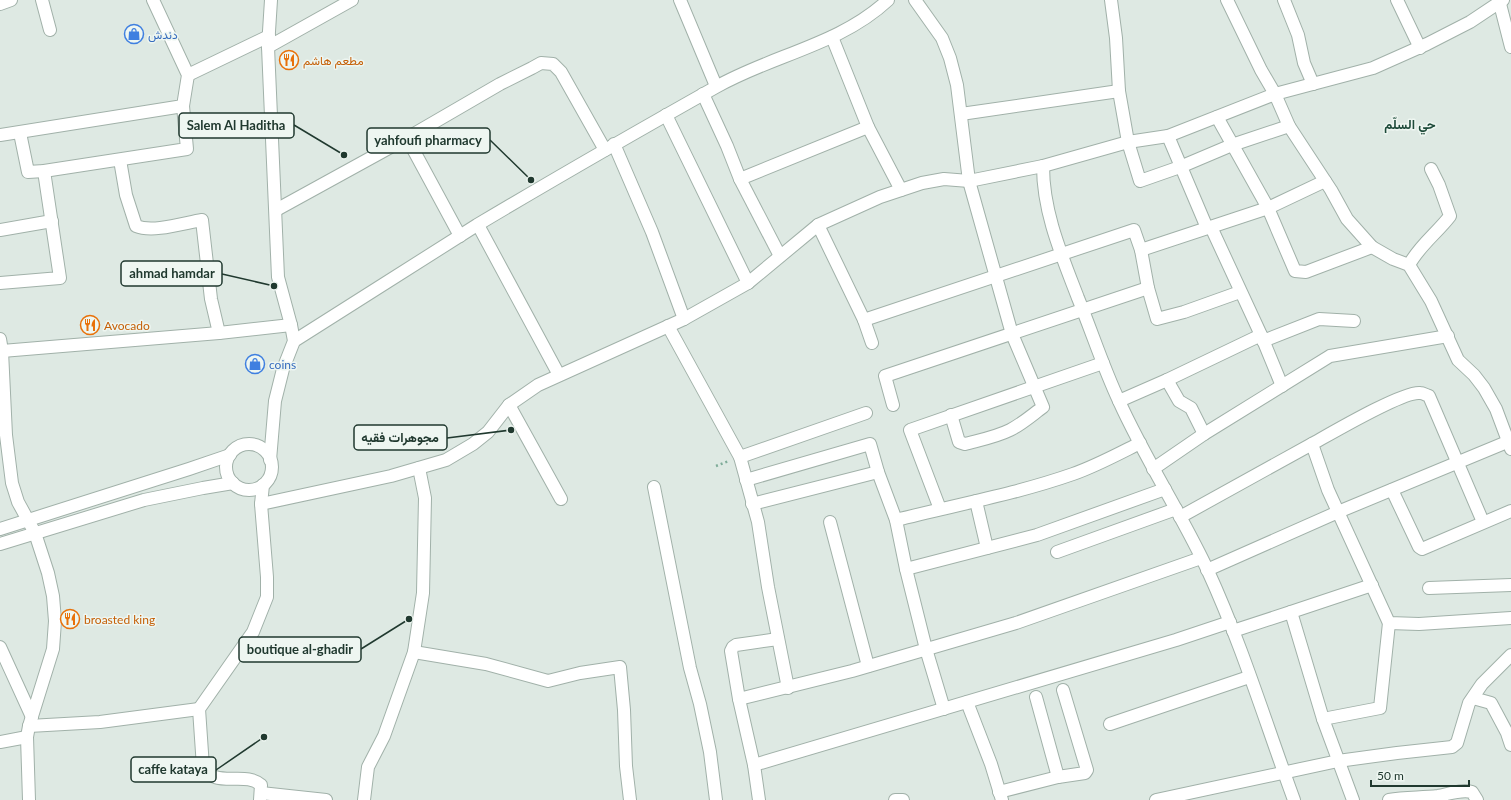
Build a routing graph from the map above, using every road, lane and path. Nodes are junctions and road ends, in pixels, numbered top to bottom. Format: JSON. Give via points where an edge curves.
{"nodes":[{"id":1,"x":11,"y":0,"type":"edge"},
{"id":2,"x":42,"y":0,"type":"edge"},
{"id":3,"x":153,"y":0,"type":"edge"},
{"id":4,"x":271,"y":0,"type":"edge"},
{"id":5,"x":352,"y":0,"type":"edge"},
{"id":6,"x":680,"y":0,"type":"edge"},
{"id":7,"x":888,"y":0,"type":"edge"},
{"id":8,"x":915,"y":0,"type":"edge"},
{"id":9,"x":1111,"y":0,"type":"edge"},
{"id":10,"x":1227,"y":0,"type":"edge"},
{"id":11,"x":1284,"y":0,"type":"edge"},
{"id":12,"x":1397,"y":0,"type":"edge"},
{"id":13,"x":1500,"y":0,"type":"edge"},
{"id":14,"x":0,"y":4,"type":"edge"},
{"id":15,"x":50,"y":30,"type":"dead end"},
{"id":16,"x":832,"y":37,"type":"junction"},
{"id":17,"x":268,"y":42,"type":"junction"},
{"id":18,"x":1511,"y":47,"type":"edge"},
{"id":19,"x":1420,"y":48,"type":"junction"},
{"id":20,"x":188,"y":75,"type":"junction"},
{"id":21,"x":1313,"y":84,"type":"junction"},
{"id":22,"x":716,"y":86,"type":"junction"},
{"id":23,"x":1119,"y":91,"type":"junction"},
{"id":24,"x":703,"y":94,"type":"junction"},
{"id":25,"x":1275,"y":94,"type":"junction"},
{"id":26,"x":183,"y":106,"type":"junction"},
{"id":27,"x":961,"y":114,"type":"junction"},
{"id":28,"x":666,"y":115,"type":"junction"},
{"id":29,"x":1217,"y":117,"type":"junction"},
{"id":30,"x":1289,"y":126,"type":"junction"},
{"id":31,"x":868,"y":127,"type":"junction"},
{"id":32,"x":20,"y":133,"type":"junction"},
{"id":33,"x":0,"y":135,"type":"edge"},
{"id":34,"x":1168,"y":136,"type":"junction"},
{"id":35,"x":407,"y":138,"type":"junction"},
{"id":36,"x":1128,"y":142,"type":"junction"},
{"id":37,"x":1232,"y":145,"type":"junction"},
{"id":38,"x":610,"y":147,"type":"junction"},
{"id":39,"x":120,"y":160,"type":"junction"},
{"id":40,"x":1043,"y":166,"type":"junction"},
{"id":41,"x":1180,"y":167,"type":"junction"},
{"id":42,"x":1431,"y":169,"type":"dead end"},
{"id":43,"x":44,"y":171,"type":"junction"},
{"id":44,"x":740,"y":179,"type":"junction"},
{"id":45,"x":968,"y":181,"type":"junction"},
{"id":46,"x":1325,"y":181,"type":"junction"},
{"id":47,"x":901,"y":190,"type":"junction"},
{"id":48,"x":1268,"y":208,"type":"junction"},
{"id":49,"x":276,"y":210,"type":"junction"},
{"id":50,"x":52,"y":221,"type":"junction"},
{"id":51,"x":478,"y":225,"type":"junction"},
{"id":52,"x":818,"y":225,"type":"junction"},
{"id":53,"x":1209,"y":227,"type":"junction"},
{"id":54,"x":0,"y":230,"type":"edge"},
{"id":55,"x":460,"y":236,"type":"junction"},
{"id":56,"x":1372,"y":247,"type":"junction"},
{"id":57,"x":1141,"y":250,"type":"junction"},
{"id":58,"x":1061,"y":254,"type":"junction"},
{"id":59,"x":780,"y":256,"type":"junction"},
{"id":60,"x":1408,"y":265,"type":"junction"},
{"id":61,"x":995,"y":277,"type":"junction"},
{"id":62,"x":0,"y":283,"type":"edge"},
{"id":63,"x":748,"y":283,"type":"junction"},
{"id":64,"x":1148,"y":288,"type":"junction"},
{"id":65,"x":1240,"y":292,"type":"junction"},
{"id":66,"x":1083,"y":310,"type":"junction"},
{"id":67,"x":684,"y":319,"type":"junction"},
{"id":68,"x":864,"y":320,"type":"junction"},
{"id":69,"x":1354,"y":321,"type":"dead end"},
{"id":70,"x":291,"y":325,"type":"junction"},
{"id":71,"x":668,"y":326,"type":"junction"},
{"id":72,"x":219,"y":333,"type":"junction"},
{"id":73,"x":1012,"y":334,"type":"junction"},
{"id":74,"x":1448,"y":336,"type":"junction"},
{"id":75,"x":1262,"y":338,"type":"junction"},
{"id":76,"x":294,"y":341,"type":"junction"},
{"id":77,"x":872,"y":343,"type":"dead end"},
{"id":78,"x":1,"y":345,"type":"edge"},
{"id":79,"x":1103,"y":364,"type":"junction"},
{"id":80,"x":559,"y":375,"type":"junction"},
{"id":81,"x":1167,"y":380,"type":"junction"},
{"id":82,"x":1282,"y":386,"type":"junction"},
{"id":83,"x":1035,"y":387,"type":"junction"},
{"id":84,"x":1119,"y":401,"type":"junction"},
{"id":85,"x":509,"y":405,"type":"junction"},
{"id":86,"x":892,"y":405,"type":"dead end"},
{"id":87,"x":866,"y":413,"type":"dead end"},
{"id":88,"x":951,"y":415,"type":"junction"},
{"id":89,"x":1204,"y":434,"type":"junction"},
{"id":90,"x":1140,"y":443,"type":"junction"},
{"id":91,"x":1312,"y":444,"type":"junction"},
{"id":92,"x":1509,"y":445,"type":"edge"},
{"id":93,"x":230,"y":454,"type":"junction"},
{"id":94,"x":740,"y":457,"type":"junction"},
{"id":95,"x":270,"y":460,"type":"junction"},
{"id":96,"x":1456,"y":463,"type":"junction"},
{"id":97,"x":419,"y":468,"type":"junction"},
{"id":98,"x":1154,"y":469,"type":"junction"},
{"id":99,"x":878,"y":472,"type":"junction"},
{"id":100,"x":746,"y":480,"type":"junction"},
{"id":101,"x":233,"y":483,"type":"junction"},
{"id":102,"x":263,"y":485,"type":"junction"},
{"id":103,"x":654,"y":487,"type":"dead end"},
{"id":104,"x":1165,"y":489,"type":"junction"},
{"id":105,"x":1392,"y":490,"type":"junction"},
{"id":106,"x":561,"y":499,"type":"dead end"},
{"id":107,"x":976,"y":500,"type":"junction"},
{"id":108,"x":261,"y":504,"type":"junction"},
{"id":109,"x":752,"y":504,"type":"junction"},
{"id":110,"x":940,"y":509,"type":"junction"},
{"id":111,"x":1511,"y":511,"type":"edge"},
{"id":112,"x":1338,"y":512,"type":"junction"},
{"id":113,"x":1178,"y":513,"type":"junction"},
{"id":114,"x":29,"y":519,"type":"junction"},
{"id":115,"x":896,"y":520,"type":"junction"},
{"id":116,"x":830,"y":522,"type":"dead end"},
{"id":117,"x":1483,"y":522,"type":"junction"},
{"id":118,"x":0,"y":529,"type":"edge"},
{"id":119,"x":35,"y":533,"type":"junction"},
{"id":120,"x":0,"y":544,"type":"edge"},
{"id":121,"x":987,"y":548,"type":"junction"},
{"id":122,"x":1057,"y":552,"type":"dead end"},
{"id":123,"x":1201,"y":558,"type":"junction"},
{"id":124,"x":906,"y":568,"type":"junction"},
{"id":125,"x":1208,"y":570,"type":"junction"},
{"id":126,"x":1372,"y":585,"type":"junction"},
{"id":127,"x":1511,"y":585,"type":"edge"},
{"id":128,"x":1430,"y":588,"type":"dead end"},
{"id":129,"x":1291,"y":612,"type":"junction"},
{"id":130,"x":1511,"y":618,"type":"edge"},
{"id":131,"x":1389,"y":623,"type":"junction"},
{"id":132,"x":1232,"y":626,"type":"junction"},
{"id":133,"x":778,"y":639,"type":"junction"},
{"id":134,"x":0,"y":647,"type":"edge"},
{"id":135,"x":926,"y":649,"type":"junction"},
{"id":136,"x":414,"y":652,"type":"junction"},
{"id":137,"x":1511,"y":655,"type":"edge"},
{"id":138,"x":868,"y":666,"type":"junction"},
{"id":139,"x":1249,"y":677,"type":"junction"},
{"id":140,"x":788,"y":688,"type":"junction"},
{"id":141,"x":1063,"y":690,"type":"dead end"},
{"id":142,"x":1036,"y":697,"type":"dead end"},
{"id":143,"x":1473,"y":698,"type":"junction"},
{"id":144,"x":739,"y":699,"type":"junction"},
{"id":145,"x":967,"y":702,"type":"junction"},
{"id":146,"x":199,"y":709,"type":"junction"},
{"id":147,"x":944,"y":709,"type":"junction"},
{"id":148,"x":1323,"y":719,"type":"junction"},
{"id":149,"x":1110,"y":724,"type":"dead end"},
{"id":150,"x":29,"y":727,"type":"junction"},
{"id":151,"x":0,"y":742,"type":"edge"},
{"id":152,"x":1511,"y":745,"type":"edge"},
{"id":153,"x":1338,"y":761,"type":"junction"},
{"id":154,"x":754,"y":765,"type":"junction"},
{"id":155,"x":1283,"y":772,"type":"junction"},
{"id":156,"x":1058,"y":777,"type":"junction"},
{"id":157,"x":260,"y":796,"type":"edge"},
{"id":158,"x":1001,"y":796,"type":"edge"},
{"id":159,"x":1194,"y":796,"type":"edge"},
{"id":160,"x":1438,"y":798,"type":"edge"},
{"id":161,"x":1402,"y":799,"type":"edge"},
{"id":162,"x":29,"y":800,"type":"edge"},
{"id":163,"x":326,"y":800,"type":"edge"},
{"id":164,"x":364,"y":800,"type":"edge"},
{"id":165,"x":630,"y":800,"type":"edge"},
{"id":166,"x":716,"y":800,"type":"edge"},
{"id":167,"x":759,"y":800,"type":"edge"},
{"id":168,"x":1156,"y":800,"type":"edge"},
{"id":169,"x":1294,"y":800,"type":"edge"},
{"id":170,"x":1353,"y":800,"type":"edge"},
{"id":171,"x":1389,"y":800,"type":"edge"},
{"id":172,"x":1477,"y":800,"type":"edge"}],
"edges":[{"from":1,"to":14,"type":"street"},
{"from":2,"to":15,"type":"street"},
{"from":3,"to":20,"type":"street"},
{"from":4,"to":17,"type":"street"},
{"from":5,"to":17,"type":"street"},
{"from":6,"to":22,"type":"street"},
{"from":7,"to":16,"type":"street"},
{"from":8,"to":27,"type":"street","via":[[945,45],[957,85]]},
{"from":9,"to":23,"type":"street"},
{"from":10,"to":25,"type":"street"},
{"from":11,"to":21,"type":"street"},
{"from":12,"to":19,"type":"street"},
{"from":13,"to":18,"type":"street"},
{"from":13,"to":19,"type":"street","via":[[1470,22]]},
{"from":16,"to":22,"type":"street"},
{"from":16,"to":31,"type":"street"},
{"from":17,"to":20,"type":"street"},
{"from":17,"to":49,"type":"street"},
{"from":19,"to":21,"type":"street","via":[[1373,68]]},
{"from":20,"to":26,"type":"street"},
{"from":21,"to":25,"type":"street"},
{"from":22,"to":24,"type":"street"},
{"from":23,"to":27,"type":"street"},
{"from":23,"to":36,"type":"street"},
{"from":24,"to":28,"type":"street"},
{"from":24,"to":44,"type":"street"},
{"from":25,"to":29,"type":"street"},
{"from":25,"to":30,"type":"street"},
{"from":26,"to":32,"type":"street"},
{"from":26,"to":39,"type":"street","via":[[187,149]]},
{"from":27,"to":45,"type":"street"},
{"from":28,"to":38,"type":"street"},
{"from":28,"to":63,"type":"street"},
{"from":29,"to":34,"type":"street"},
{"from":29,"to":37,"type":"street"},
{"from":30,"to":37,"type":"street"},
{"from":30,"to":46,"type":"street"},
{"from":31,"to":44,"type":"street"},
{"from":31,"to":47,"type":"street"},
{"from":32,"to":33,"type":"street"},
{"from":32,"to":43,"type":"street","via":[[28,172]]},
{"from":34,"to":36,"type":"street"},
{"from":34,"to":41,"type":"street"},
{"from":35,"to":38,"type":"street","via":[[541,63],[553,64],[561,72]]},
{"from":35,"to":49,"type":"street"},
{"from":35,"to":55,"type":"street"},
{"from":36,"to":40,"type":"street"},
{"from":36,"to":41,"type":"street","via":[[1140,181]]},
{"from":37,"to":41,"type":"street"},
{"from":37,"to":48,"type":"street"},
{"from":38,"to":51,"type":"street"},
{"from":38,"to":67,"type":"street","via":[[652,232]]},
{"from":39,"to":43,"type":"street"},
{"from":39,"to":72,"type":"street","via":[[126,195],[136,226],[152,229],[202,220],[211,299]]},
{"from":40,"to":45,"type":"street"},
{"from":40,"to":58,"type":"street","via":[[1043,182],[1050,221]]},
{"from":41,"to":53,"type":"street"},
{"from":42,"to":60,"type":"street","via":[[1450,216],[1414,254]]},
{"from":43,"to":50,"type":"street"},
{"from":44,"to":59,"type":"street"},
{"from":45,"to":47,"type":"street","via":[[944,179]]},
{"from":45,"to":61,"type":"street"},
{"from":46,"to":48,"type":"street"},
{"from":46,"to":56,"type":"street","via":[[1347,219]]},
{"from":47,"to":52,"type":"street"},
{"from":48,"to":53,"type":"street"},
{"from":48,"to":56,"type":"street","via":[[1295,271],[1306,272]]},
{"from":49,"to":70,"type":"street","via":[[278,277]]},
{"from":50,"to":54,"type":"street"},
{"from":50,"to":62,"type":"street","via":[[60,278]]},
{"from":51,"to":55,"type":"street"},
{"from":51,"to":80,"type":"street"},
{"from":52,"to":59,"type":"street"},
{"from":52,"to":68,"type":"street"},
{"from":53,"to":57,"type":"street"},
{"from":53,"to":65,"type":"street"},
{"from":55,"to":76,"type":"street"},
{"from":56,"to":60,"type":"street"},
{"from":57,"to":58,"type":"street","via":[[1134,230]]},
{"from":57,"to":64,"type":"street"},
{"from":58,"to":61,"type":"street"},
{"from":58,"to":66,"type":"street"},
{"from":59,"to":63,"type":"street"},
{"from":60,"to":74,"type":"street","via":[[1431,301]]},
{"from":61,"to":68,"type":"street"},
{"from":61,"to":73,"type":"street"},
{"from":63,"to":67,"type":"street"},
{"from":64,"to":65,"type":"street","via":[[1157,319]]},
{"from":64,"to":66,"type":"street"},
{"from":65,"to":75,"type":"street"},
{"from":66,"to":73,"type":"street"},
{"from":66,"to":79,"type":"street"},
{"from":67,"to":71,"type":"street"},
{"from":68,"to":77,"type":"street"},
{"from":69,"to":75,"type":"street","via":[[1319,319]]},
{"from":70,"to":72,"type":"street"},
{"from":70,"to":76,"type":"street"},
{"from":71,"to":80,"type":"street"},
{"from":71,"to":94,"type":"street"},
{"from":72,"to":78,"type":"street"},
{"from":73,"to":83,"type":"street"},
{"from":73,"to":86,"type":"street","via":[[885,376]]},
{"from":74,"to":82,"type":"street","via":[[1335,354]]},
{"from":74,"to":92,"type":"street","via":[[1458,360],[1474,375],[1493,404]]},
{"from":75,"to":81,"type":"street"},
{"from":75,"to":82,"type":"street"},
{"from":76,"to":95,"type":"street","via":[[283,369],[275,401]]},
{"from":78,"to":114,"type":"street","via":[[6,435],[12,483],[18,502]]},
{"from":79,"to":83,"type":"street"},
{"from":79,"to":84,"type":"street"},
{"from":80,"to":85,"type":"street","via":[[538,385]]},
{"from":81,"to":84,"type":"street"},
{"from":81,"to":89,"type":"street","via":[[1179,401],[1191,408]]},
{"from":82,"to":89,"type":"street"},
{"from":83,"to":88,"type":"street"},
{"from":83,"to":88,"type":"street","via":[[1043,408],[1000,434],[965,444],[960,442]]},
{"from":84,"to":90,"type":"street"},
{"from":85,"to":97,"type":"street","via":[[488,432],[473,444],[446,460]]},
{"from":85,"to":106,"type":"street"},
{"from":87,"to":94,"type":"street"},
{"from":88,"to":110,"type":"street","via":[[910,430]]},
{"from":89,"to":98,"type":"street"},
{"from":90,"to":98,"type":"street"},
{"from":90,"to":107,"type":"street","via":[[1075,473]]},
{"from":91,"to":96,"type":"street","via":[[1377,409],[1420,393],[1429,396]]},
{"from":91,"to":112,"type":"street"},
{"from":91,"to":113,"type":"street"},
{"from":92,"to":96,"type":"street"},
{"from":93,"to":95,"type":"street","via":[[241,446],[248,445],[262,449]]},
{"from":93,"to":101,"type":"street","via":[[226,468]]},
{"from":93,"to":114,"type":"street"},
{"from":94,"to":100,"type":"street"},
{"from":95,"to":102,"type":"street","via":[[271,474]]},
{"from":96,"to":105,"type":"street"},
{"from":96,"to":117,"type":"street"},
{"from":97,"to":108,"type":"street"},
{"from":97,"to":136,"type":"street","via":[[425,498],[423,593]]},
{"from":98,"to":104,"type":"street"},
{"from":99,"to":100,"type":"street","via":[[870,444]]},
{"from":99,"to":109,"type":"street"},
{"from":99,"to":115,"type":"street"},
{"from":100,"to":109,"type":"street"},
{"from":101,"to":102,"type":"street","via":[[250,490]]},
{"from":101,"to":119,"type":"street","via":[[144,500]]},
{"from":102,"to":108,"type":"street"},
{"from":103,"to":166,"type":"street","via":[[690,668],[710,752]]},
{"from":104,"to":113,"type":"street"},
{"from":104,"to":121,"type":"street","via":[[1037,535]]},
{"from":105,"to":112,"type":"street"},
{"from":105,"to":117,"type":"street","via":[[1420,548]]},
{"from":107,"to":110,"type":"street"},
{"from":107,"to":121,"type":"street"},
{"from":108,"to":146,"type":"street","via":[[267,597],[253,632]]},
{"from":109,"to":133,"type":"street","via":[[758,522]]},
{"from":110,"to":115,"type":"street"},
{"from":111,"to":117,"type":"street"},
{"from":112,"to":125,"type":"street"},
{"from":112,"to":126,"type":"street"},
{"from":113,"to":122,"type":"street"},
{"from":113,"to":123,"type":"street"},
{"from":114,"to":118,"type":"street"},
{"from":114,"to":119,"type":"street"},
{"from":115,"to":124,"type":"street"},
{"from":116,"to":138,"type":"street"},
{"from":119,"to":120,"type":"street"},
{"from":119,"to":150,"type":"street","via":[[53,596],[55,621],[53,649]]},
{"from":121,"to":124,"type":"street"},
{"from":123,"to":125,"type":"street"},
{"from":123,"to":135,"type":"street","via":[[1016,623]]},
{"from":124,"to":135,"type":"street"},
{"from":125,"to":132,"type":"street"},
{"from":126,"to":129,"type":"street"},
{"from":126,"to":131,"type":"street"},
{"from":127,"to":128,"type":"street"},
{"from":129,"to":132,"type":"street"},
{"from":129,"to":148,"type":"street"},
{"from":130,"to":131,"type":"street","via":[[1419,624]]},
{"from":131,"to":148,"type":"street","via":[[1380,708]]},
{"from":132,"to":139,"type":"street"},
{"from":132,"to":145,"type":"street"},
{"from":133,"to":140,"type":"street"},
{"from":133,"to":144,"type":"street","via":[[733,647],[731,653]]},
{"from":134,"to":150,"type":"street"},
{"from":135,"to":138,"type":"street"},
{"from":135,"to":147,"type":"street"},
{"from":136,"to":164,"type":"street","via":[[384,736],[368,767]]},
{"from":136,"to":165,"type":"street","via":[[486,664],[548,681],[620,667]]},
{"from":137,"to":143,"type":"street","via":[[1482,684]]},
{"from":138,"to":140,"type":"street"},
{"from":139,"to":149,"type":"street"},
{"from":139,"to":155,"type":"street"},
{"from":140,"to":144,"type":"street"},
{"from":141,"to":156,"type":"street","via":[[1087,770],[1085,773]]},
{"from":142,"to":156,"type":"street"},
{"from":143,"to":152,"type":"street","via":[[1491,704]]},
{"from":143,"to":153,"type":"street","via":[[1457,743],[1452,747]]},
{"from":144,"to":154,"type":"street"},
{"from":145,"to":147,"type":"street"},
{"from":145,"to":158,"type":"street"},
{"from":146,"to":150,"type":"street","via":[[100,722]]},
{"from":146,"to":157,"type":"street","via":[[203,768],[214,777],[257,782],[261,785]]},
{"from":147,"to":154,"type":"street"},
{"from":148,"to":153,"type":"street"},
{"from":150,"to":151,"type":"street"},
{"from":150,"to":162,"type":"street"},
{"from":153,"to":155,"type":"street"},
{"from":153,"to":170,"type":"street"},
{"from":154,"to":167,"type":"street"},
{"from":155,"to":159,"type":"street"},
{"from":155,"to":169,"type":"street"},
{"from":156,"to":158,"type":"street"},
{"from":157,"to":163,"type":"street"},
{"from":159,"to":168,"type":"street"},
{"from":160,"to":161,"type":"street"},
{"from":160,"to":172,"type":"street","via":[[1467,791],[1472,792]]},
{"from":161,"to":171,"type":"street"}]}
